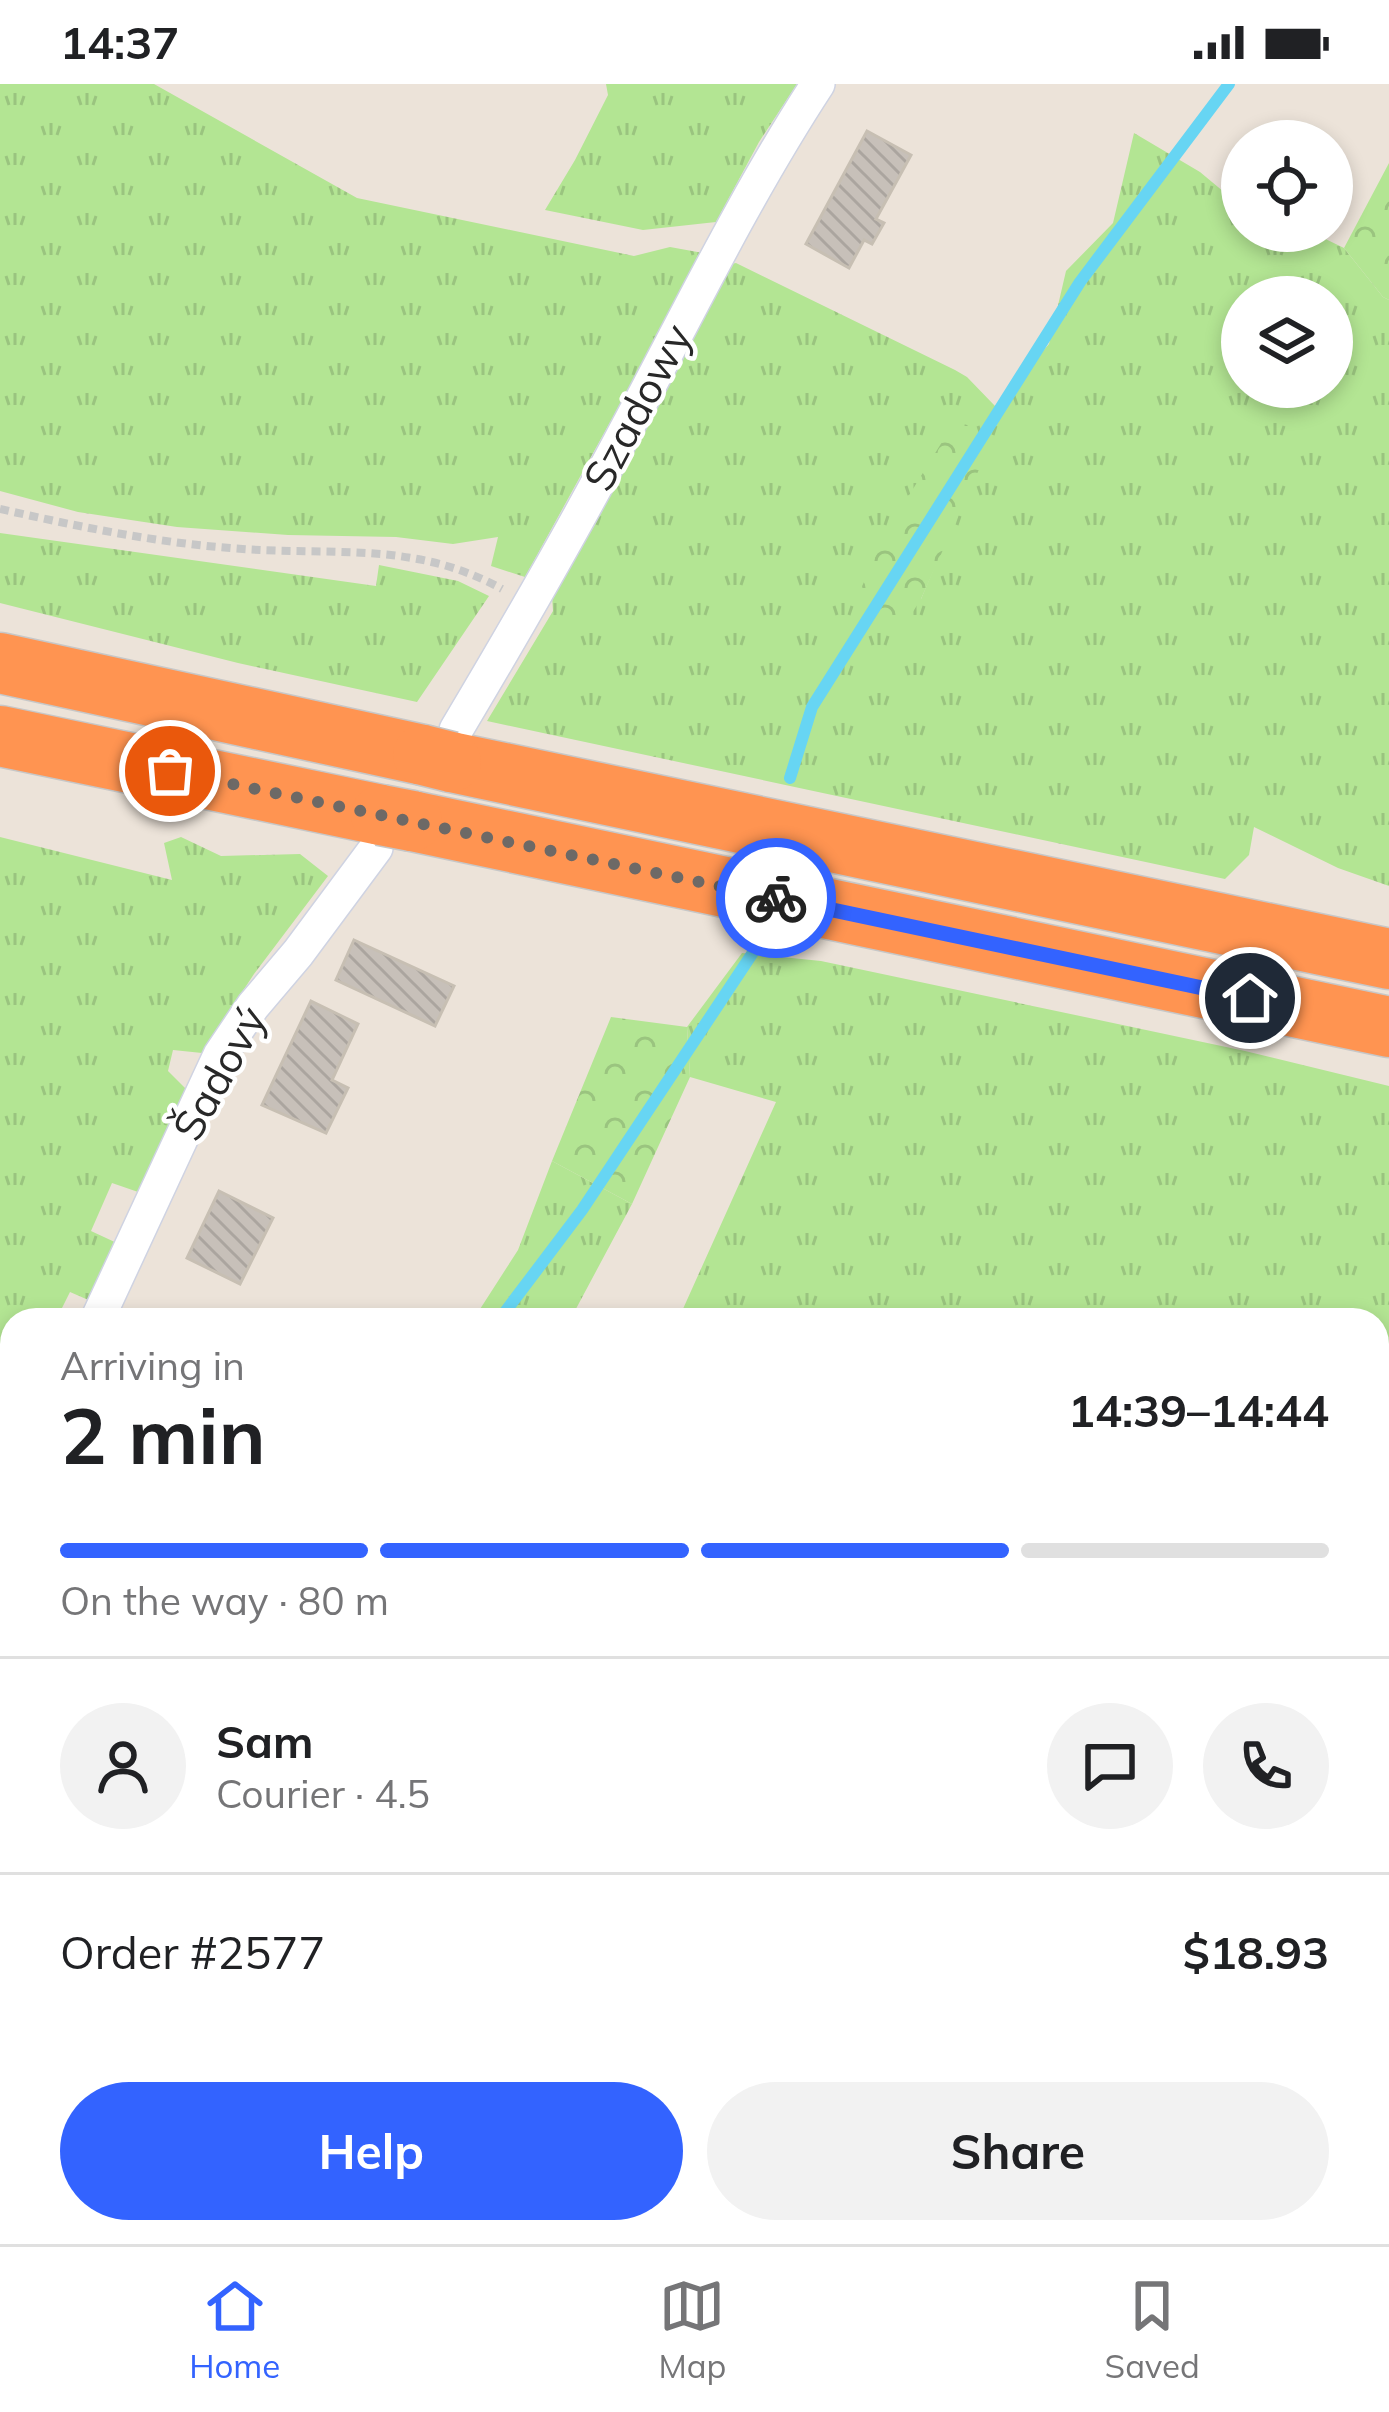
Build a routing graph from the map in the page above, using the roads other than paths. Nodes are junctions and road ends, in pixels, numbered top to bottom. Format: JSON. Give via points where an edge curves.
{"nodes":[{"id":1,"x":818,"y":84,"type":"edge"},
{"id":2,"x":0,"y":662,"type":"edge"},
{"id":3,"x":0,"y":736,"type":"edge"},
{"id":4,"x":443,"y":749,"type":"junction"},
{"id":5,"x":390,"y":828,"type":"junction"},
{"id":6,"x":1389,"y":959,"type":"edge"},
{"id":7,"x":1389,"y":1027,"type":"edge"},
{"id":8,"x":104,"y":1308,"type":"edge"}],
"edges":[{"from":1,"to":4,"type":"street","name":"Szadowy"},
{"from":2,"to":4,"type":"highway"},
{"from":3,"to":5,"type":"highway"},
{"from":4,"to":6,"type":"highway"},
{"from":5,"to":7,"type":"highway"},
{"from":5,"to":8,"type":"street","name":"Šadový","via":[[220,1055]]}]}
